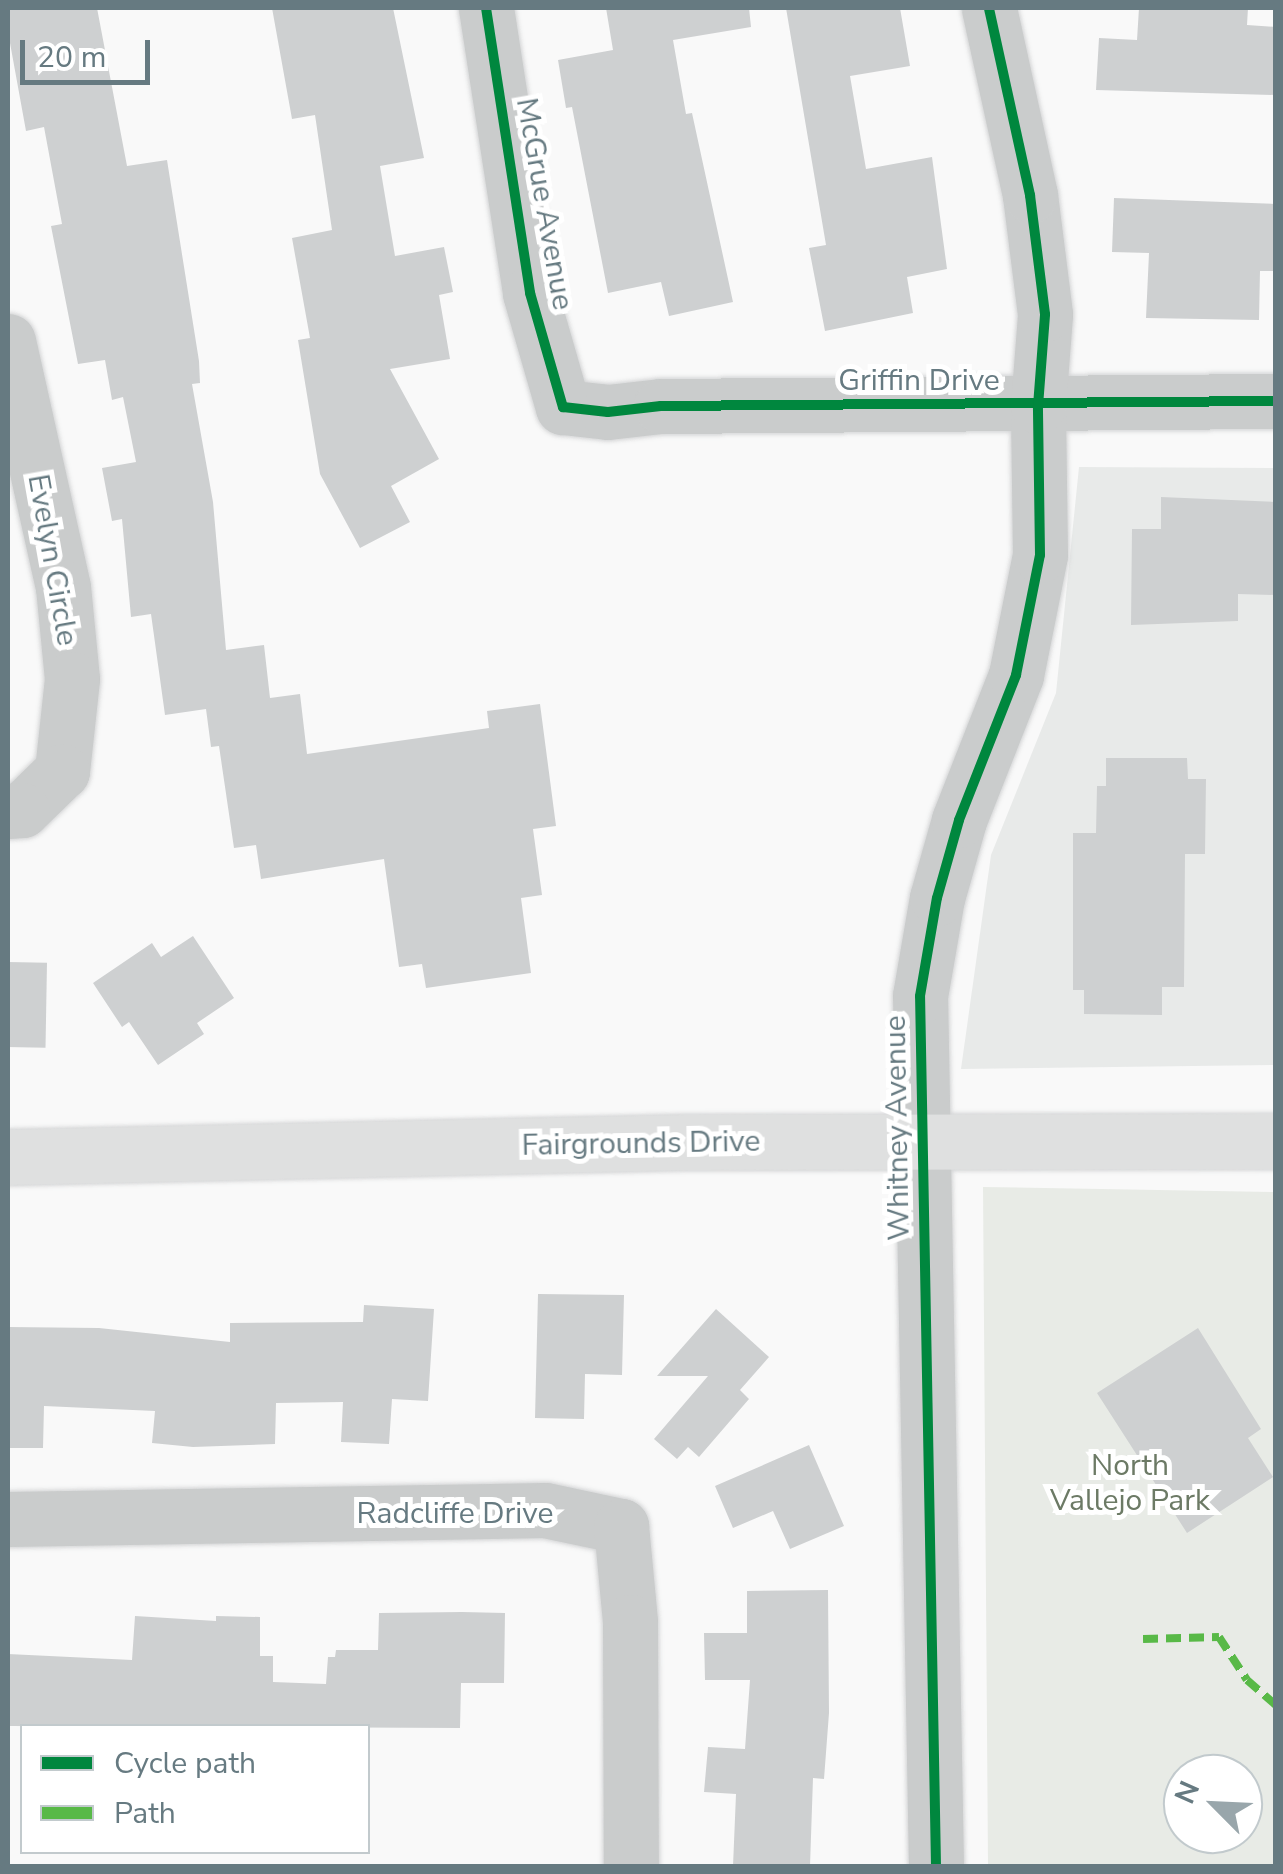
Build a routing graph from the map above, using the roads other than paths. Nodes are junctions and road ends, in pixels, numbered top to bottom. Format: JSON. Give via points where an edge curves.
{"nodes":[{"id":1,"x":486,"y":8,"type":"edge"},
{"id":2,"x":988,"y":8,"type":"edge"},
{"id":3,"x":8,"y":341,"type":"edge"},
{"id":4,"x":1276,"y":402,"type":"edge"},
{"id":5,"x":1038,"y":406,"type":"junction"},
{"id":6,"x":562,"y":407,"type":"joint"},
{"id":7,"x":8,"y":811,"type":"edge"},
{"id":8,"x":1276,"y":1141,"type":"edge"},
{"id":9,"x":926,"y":1142,"type":"junction"},
{"id":10,"x":8,"y":1156,"type":"edge"},
{"id":11,"x":8,"y":1519,"type":"edge"},
{"id":12,"x":630,"y":1866,"type":"edge"},
{"id":13,"x":936,"y":1866,"type":"edge"}],
"edges":[{"from":1,"to":6,"type":"street","name":"McGrue Avenue","via":[[530,293]]},
{"from":2,"to":5,"type":"street","name":"Whitney Avenue","via":[[1030,195],[1045,314]]},
{"from":3,"to":7,"type":"street","name":"Evelyn Circle","via":[[63,587],[72,680],[62,772],[22,810]]},
{"from":4,"to":5,"type":"street","name":"Griffin Drive"},
{"from":5,"to":6,"type":"street","name":"Griffin Drive","via":[[661,406],[608,412]]},
{"from":5,"to":9,"type":"street","name":"Whitney Avenue","via":[[1040,556],[1020,658],[959,820],[920,996]]},
{"from":8,"to":9,"type":"main road","name":"Fairgrounds Drive"},
{"from":9,"to":10,"type":"main road","name":"Fairgrounds Drive"},
{"from":9,"to":13,"type":"street","name":"Whitney Avenue"},
{"from":11,"to":12,"type":"street","name":"Radcliffe Drive","via":[[545,1510],[621,1526],[630,1622]]}]}
